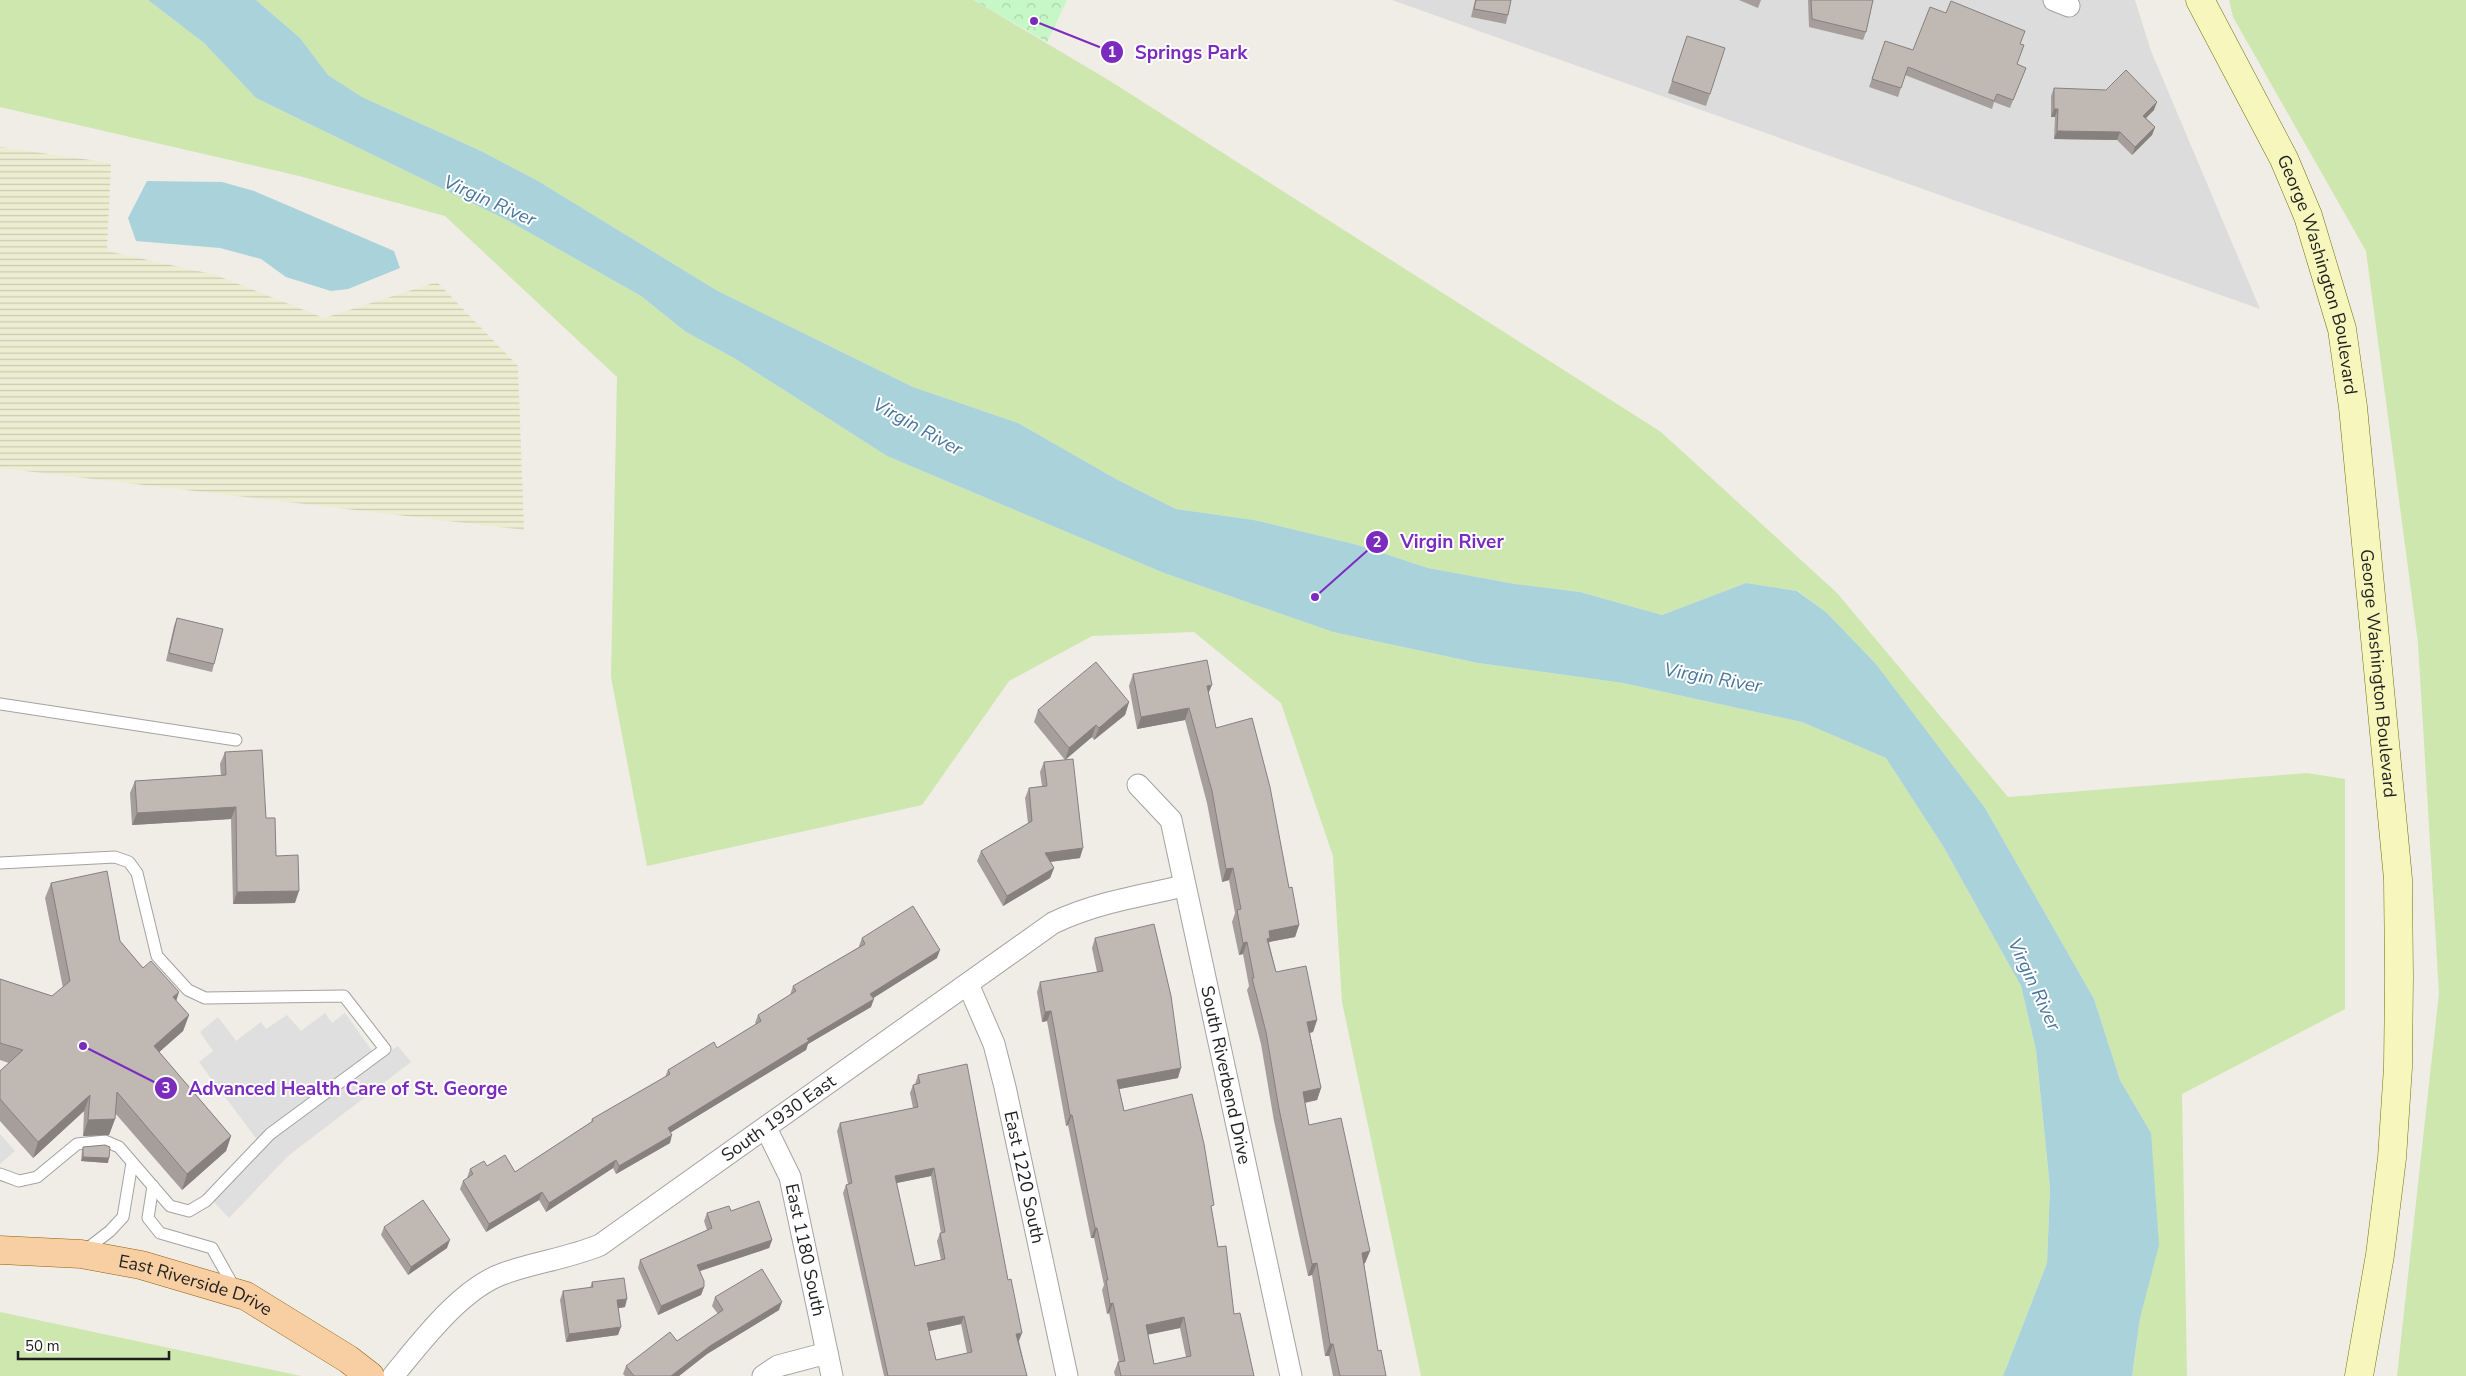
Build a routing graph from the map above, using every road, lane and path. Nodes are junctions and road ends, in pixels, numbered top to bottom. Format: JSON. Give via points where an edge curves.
{"nodes":[{"id":1,"x":2200,"y":0,"type":"edge"},
{"id":2,"x":0,"y":704,"type":"edge"},
{"id":3,"x":236,"y":740,"type":"dead end"},
{"id":4,"x":1138,"y":785,"type":"dead end"},
{"id":5,"x":0,"y":864,"type":"edge"},
{"id":6,"x":1184,"y":886,"type":"junction"},
{"id":7,"x":968,"y":984,"type":"junction"},
{"id":8,"x":766,"y":1128,"type":"junction"},
{"id":9,"x":132,"y":1163,"type":"junction"},
{"id":10,"x":0,"y":1174,"type":"edge"},
{"id":11,"x":153,"y":1186,"type":"junction"},
{"id":12,"x":0,"y":1250,"type":"edge"},
{"id":13,"x":81,"y":1254,"type":"junction"},
{"id":14,"x":237,"y":1293,"type":"junction"},
{"id":15,"x":827,"y":1353,"type":"junction"},
{"id":16,"x":370,"y":1376,"type":"edge"},
{"id":17,"x":393,"y":1376,"type":"edge"},
{"id":18,"x":762,"y":1376,"type":"edge"},
{"id":19,"x":832,"y":1376,"type":"edge"},
{"id":20,"x":1067,"y":1376,"type":"edge"},
{"id":21,"x":1291,"y":1376,"type":"edge"},
{"id":22,"x":2359,"y":1376,"type":"edge"}],
"edges":[{"from":1,"to":22,"type":"main road","name":"George Washington Boulevard","via":[[2284,160],[2308,216],[2342,329],[2353,407],[2392,806],[2399,938],[2398,1067],[2392,1158],[2380,1255]]},
{"from":2,"to":3,"type":"lane"},
{"from":4,"to":6,"type":"street","name":"South Riverbend Drive","via":[[1171,820]]},
{"from":5,"to":11,"type":"lane","via":[[115,858],[129,862],[137,874],[157,956],[188,990],[206,998],[344,996],[385,1049],[270,1134],[206,1201],[195,1208],[189,1211],[170,1206]]},
{"from":6,"to":7,"type":"street","name":"South 1930 East","via":[[1079,911],[1053,923]]},
{"from":6,"to":21,"type":"street","name":"South Riverbend Drive"},
{"from":7,"to":8,"type":"street","name":"South 1930 East"},
{"from":7,"to":20,"type":"street","name":"East 1220 South","via":[[994,1044],[1006,1087]]},
{"from":8,"to":15,"type":"street","name":"East 1180 South","via":[[790,1177]]},
{"from":8,"to":17,"type":"street","name":"South 1930 East","via":[[600,1245],[574,1256],[504,1273],[474,1290],[430,1330]]},
{"from":9,"to":10,"type":"lane","via":[[119,1147],[105,1141],[78,1144],[37,1177],[19,1182]]},
{"from":9,"to":11,"type":"lane"},
{"from":9,"to":13,"type":"lane","via":[[123,1216]]},
{"from":11,"to":14,"type":"lane","via":[[148,1218],[160,1233],[212,1248]]},
{"from":12,"to":13,"type":"main road","name":"East Riverside Drive"},
{"from":13,"to":14,"type":"main road","name":"East Riverside Drive","via":[[141,1265]]},
{"from":14,"to":16,"type":"main road","name":"East Riverside Drive","via":[[340,1354]]},
{"from":15,"to":18,"type":"street","via":[[778,1366]]},
{"from":15,"to":19,"type":"street","name":"East 1180 South"}]}
